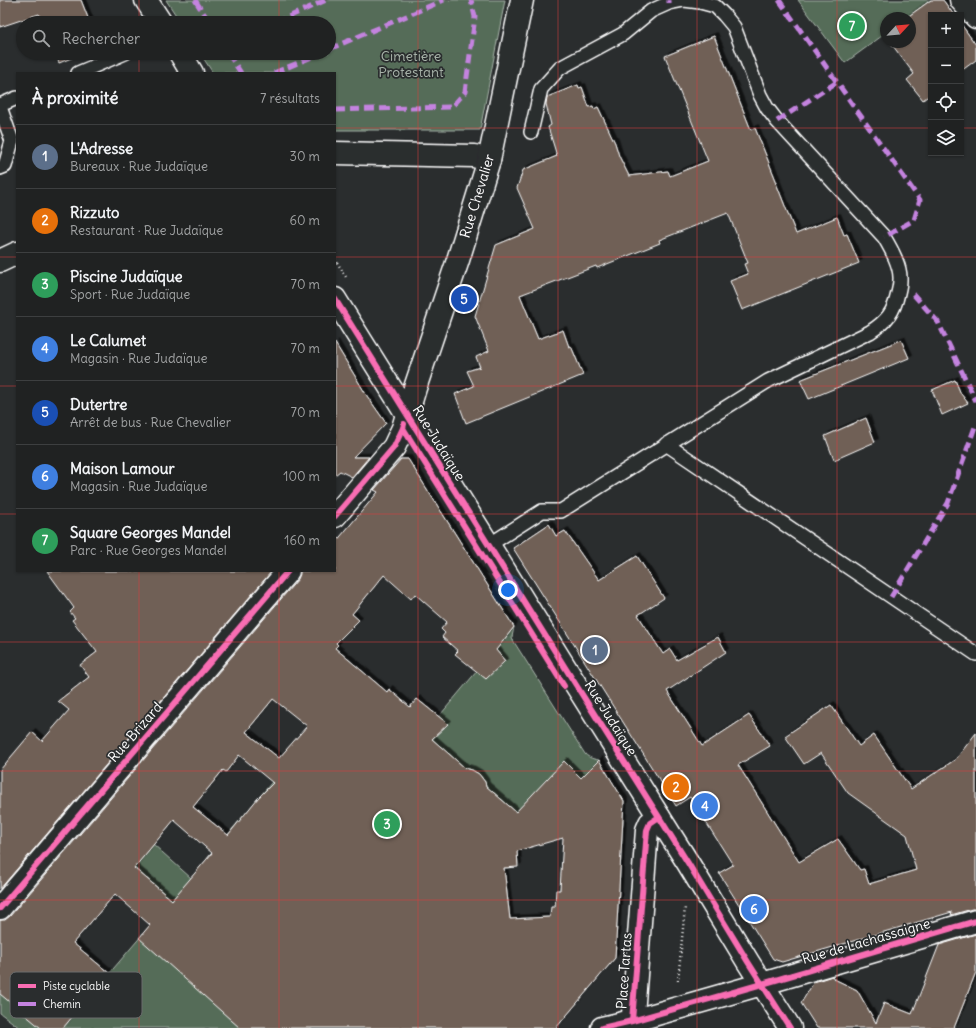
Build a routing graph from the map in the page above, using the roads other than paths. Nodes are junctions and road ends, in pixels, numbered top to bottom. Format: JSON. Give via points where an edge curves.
{"nodes":[{"id":1,"x":146,"y":0,"type":"edge"},
{"id":2,"x":522,"y":0,"type":"edge"},
{"id":3,"x":961,"y":0,"type":"edge"},
{"id":4,"x":156,"y":16,"type":"edge"},
{"id":5,"x":976,"y":17,"type":"edge"},
{"id":6,"x":109,"y":60,"type":"edge"},
{"id":7,"x":184,"y":60,"type":"edge"},
{"id":8,"x":80,"y":72,"type":"edge"},
{"id":9,"x":191,"y":72,"type":"edge"},
{"id":10,"x":16,"y":98,"type":"edge"},
{"id":11,"x":0,"y":106,"type":"edge"},
{"id":12,"x":532,"y":132,"type":"dead end"},
{"id":13,"x":336,"y":153,"type":"edge"},
{"id":14,"x":489,"y":160,"type":"junction"},
{"id":15,"x":0,"y":168,"type":"edge"},
{"id":16,"x":336,"y":301,"type":"edge"},
{"id":17,"x":407,"y":414,"type":"junction"},
{"id":18,"x":666,"y":444,"type":"junction"},
{"id":19,"x":336,"y":515,"type":"edge"},
{"id":20,"x":488,"y":544,"type":"junction"},
{"id":21,"x":287,"y":572,"type":"edge"},
{"id":22,"x":976,"y":654,"type":"edge"},
{"id":23,"x":659,"y":817,"type":"junction"},
{"id":24,"x":0,"y":908,"type":"edge"},
{"id":25,"x":976,"y":921,"type":"edge"},
{"id":26,"x":762,"y":984,"type":"junction"},
{"id":27,"x":632,"y":1024,"type":"edge"},
{"id":28,"x":602,"y":1028,"type":"edge"},
{"id":29,"x":790,"y":1028,"type":"edge"}],
"edges":[{"from":1,"to":4,"type":"street"},
{"from":2,"to":14,"type":"street","name":"Rue Chevalier"},
{"from":3,"to":5,"type":"street"},
{"from":6,"to":8,"type":"lane"},
{"from":7,"to":9,"type":"street"},
{"from":10,"to":11,"type":"lane"},
{"from":11,"to":15,"type":"lane","via":[[12,141],[5,166]]},
{"from":12,"to":18,"type":"lane","via":[[541,89],[560,68],[624,34],[651,11],[669,3],[684,0],[715,6],[734,28],[767,108],[884,237],[898,265],[900,280],[897,297],[892,311],[882,324],[768,381]]},
{"from":13,"to":14,"type":"street","via":[[474,156]]},
{"from":14,"to":17,"type":"street","name":"Rue Chevalier"},
{"from":16,"to":17,"type":"street","name":"Rue Judaïque"},
{"from":17,"to":19,"type":"street","via":[[394,446]]},
{"from":17,"to":20,"type":"street","name":"Rue Judaïque"},
{"from":18,"to":20,"type":"lane","via":[[561,511],[542,512]]},
{"from":18,"to":22,"type":"lane"},
{"from":20,"to":23,"type":"street","name":"Rue Judaïque"},
{"from":21,"to":24,"type":"street","name":"Rue Brizard"},
{"from":23,"to":26,"type":"street","name":"Rue Judaïque"},
{"from":23,"to":27,"type":"street","name":"Place Tartas","via":[[650,823],[647,830]]},
{"from":25,"to":26,"type":"street","name":"Rue de Lachassaigne"},
{"from":26,"to":27,"type":"street","name":"Place Tartas"},
{"from":26,"to":29,"type":"street","name":"Rue Judaïque"},
{"from":27,"to":28,"type":"street"}]}
